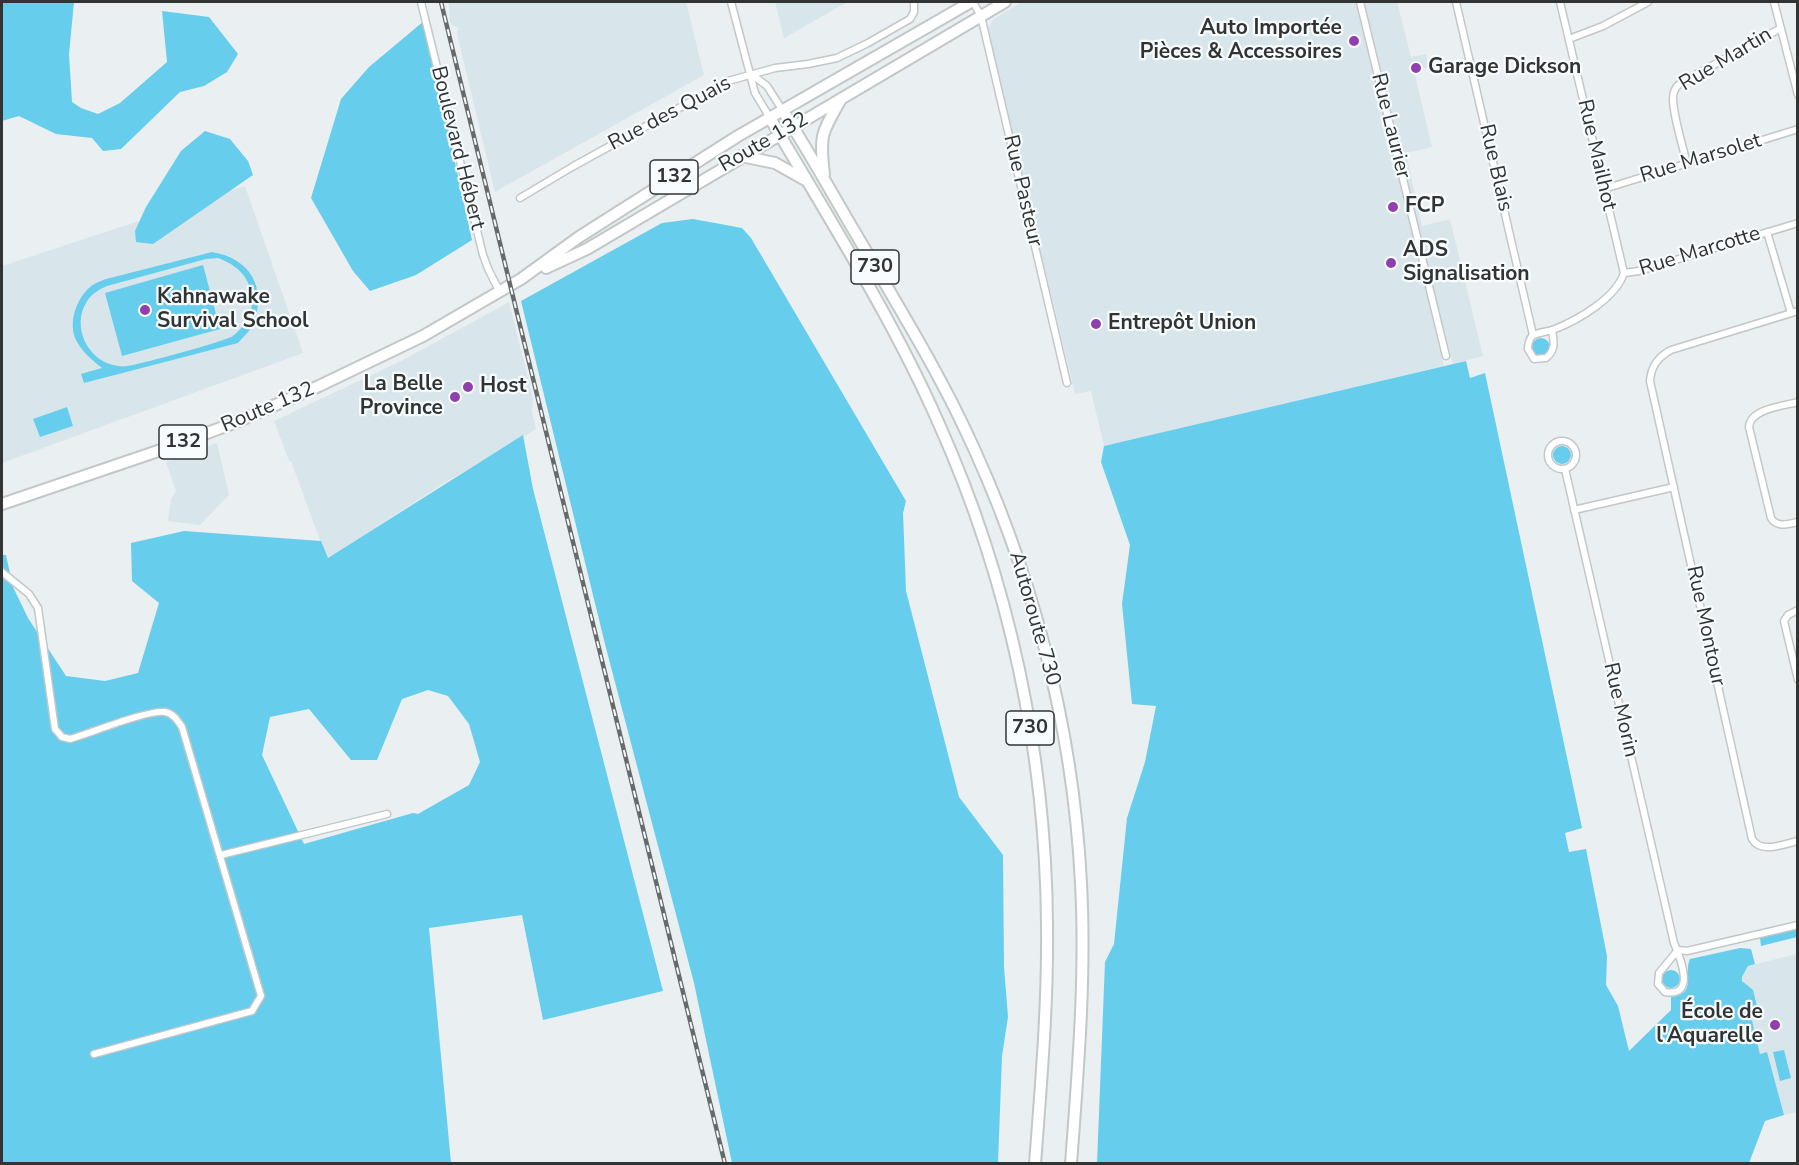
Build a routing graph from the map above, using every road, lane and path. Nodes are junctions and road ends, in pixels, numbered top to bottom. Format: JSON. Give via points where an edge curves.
{"nodes":[{"id":1,"x":421,"y":2,"type":"edge"},
{"id":2,"x":731,"y":2,"type":"edge"},
{"id":3,"x":914,"y":2,"type":"edge"},
{"id":4,"x":972,"y":2,"type":"edge"},
{"id":5,"x":1005,"y":2,"type":"edge"},
{"id":6,"x":1360,"y":2,"type":"edge"},
{"id":7,"x":1456,"y":2,"type":"edge"},
{"id":8,"x":1560,"y":2,"type":"edge"},
{"id":9,"x":1648,"y":2,"type":"edge"},
{"id":10,"x":1774,"y":2,"type":"edge"},
{"id":11,"x":981,"y":16,"type":"junction"},
{"id":12,"x":1781,"y":28,"type":"junction"},
{"id":13,"x":1569,"y":39,"type":"junction"},
{"id":14,"x":751,"y":74,"type":"junction"},
{"id":15,"x":1797,"y":95,"type":"edge"},
{"id":16,"x":841,"y":98,"type":"junction"},
{"id":17,"x":783,"y":111,"type":"junction"},
{"id":18,"x":770,"y":118,"type":"junction"},
{"id":19,"x":793,"y":127,"type":"junction"},
{"id":20,"x":1797,"y":129,"type":"edge"},
{"id":21,"x":779,"y":134,"type":"junction"},
{"id":22,"x":741,"y":156,"type":"junction"},
{"id":23,"x":1688,"y":164,"type":"junction"},
{"id":24,"x":825,"y":181,"type":"junction"},
{"id":25,"x":808,"y":182,"type":"junction"},
{"id":26,"x":1604,"y":189,"type":"junction"},
{"id":27,"x":520,"y":198,"type":"dead end"},
{"id":28,"x":1797,"y":223,"type":"edge"},
{"id":29,"x":1767,"y":232,"type":"junction"},
{"id":30,"x":1624,"y":273,"type":"junction"},
{"id":31,"x":521,"y":279,"type":"junction"},
{"id":32,"x":500,"y":292,"type":"junction"},
{"id":33,"x":1794,"y":312,"type":"edge"},
{"id":34,"x":1552,"y":330,"type":"junction"},
{"id":35,"x":1533,"y":335,"type":"junction"},
{"id":36,"x":1446,"y":356,"type":"dead end"},
{"id":37,"x":1067,"y":382,"type":"dead end"},
{"id":38,"x":1797,"y":402,"type":"edge"},
{"id":39,"x":1565,"y":469,"type":"junction"},
{"id":40,"x":1674,"y":487,"type":"junction"},
{"id":41,"x":2,"y":504,"type":"edge"},
{"id":42,"x":1574,"y":510,"type":"junction"},
{"id":43,"x":1797,"y":522,"type":"edge"},
{"id":44,"x":2,"y":572,"type":"edge"},
{"id":45,"x":1797,"y":610,"type":"edge"},
{"id":46,"x":1797,"y":680,"type":"edge"},
{"id":47,"x":387,"y":814,"type":"dead end"},
{"id":48,"x":1797,"y":841,"type":"edge"},
{"id":49,"x":220,"y":855,"type":"junction"},
{"id":50,"x":1797,"y":925,"type":"edge"},
{"id":51,"x":1678,"y":950,"type":"junction"},
{"id":52,"x":94,"y":1054,"type":"dead end"},
{"id":53,"x":1035,"y":1164,"type":"edge"},
{"id":54,"x":1071,"y":1164,"type":"edge"}],
"edges":[{"from":1,"to":32,"type":"street","name":"Boulevard Hébert","via":[[483,255]]},
{"from":2,"to":14,"type":"street"},
{"from":3,"to":14,"type":"street","name":"Rue des Quais","via":[[910,19],[851,52],[822,62]]},
{"from":4,"to":11,"type":"street","name":"Rue Pasteur"},
{"from":4,"to":17,"type":"highway","name":"Route 132","number":"132"},
{"from":5,"to":11,"type":"highway","name":"Route 132","number":"132"},
{"from":6,"to":36,"type":"street","name":"Rue Laurier"},
{"from":7,"to":35,"type":"street","name":"Rue Blais"},
{"from":8,"to":13,"type":"street","name":"Rue Mailhot"},
{"from":9,"to":13,"type":"street"},
{"from":10,"to":12,"type":"street"},
{"from":11,"to":16,"type":"highway","name":"Route 132","number":"132"},
{"from":11,"to":37,"type":"street","name":"Rue Pasteur"},
{"from":12,"to":15,"type":"street"},
{"from":12,"to":23,"type":"street","name":"Rue Martin","via":[[1676,87],[1673,104]]},
{"from":13,"to":26,"type":"street","name":"Rue Mailhot"},
{"from":14,"to":17,"type":"street","via":[[767,86]]},
{"from":14,"to":18,"type":"street","via":[[755,93]]},
{"from":14,"to":27,"type":"street","name":"Rue des Quais","via":[[711,89]]},
{"from":16,"to":19,"type":"highway","name":"Route 132","number":"132"},
{"from":16,"to":24,"type":"highway","via":[[822,136]]},
{"from":17,"to":18,"type":"highway","name":"Route 132","number":"132"},
{"from":17,"to":19,"type":"highway","name":"Autoroute 730"},
{"from":18,"to":21,"type":"highway","name":"Autoroute 730"},
{"from":18,"to":31,"type":"highway","name":"Route 132","number":"132","via":[[579,237]]},
{"from":19,"to":21,"type":"highway","name":"Route 132","number":"132"},
{"from":19,"to":24,"type":"highway","name":"Autoroute 730","number":"730"},
{"from":20,"to":23,"type":"street","name":"Rue Marsolet"},
{"from":21,"to":22,"type":"highway","name":"Route 132","number":"132"},
{"from":21,"to":25,"type":"highway","name":"Autoroute 730","number":"730"},
{"from":22,"to":25,"type":"highway","via":[[775,163]]},
{"from":22,"to":31,"type":"highway","name":"Route 132","number":"132","via":[[587,249]]},
{"from":23,"to":26,"type":"street","name":"Rue Marsolet"},
{"from":24,"to":54,"type":"highway","name":"Autoroute 730","number":"730","via":[[961,421],[1008,530],[1046,653],[1070,769],[1082,883],[1083,992]]},
{"from":25,"to":53,"type":"highway","name":"Autoroute 730","number":"730","via":[[887,318],[946,438],[983,539],[1015,653],[1036,772],[1046,882],[1046,1001]]},
{"from":26,"to":30,"type":"street","name":"Rue Mailhot"},
{"from":28,"to":29,"type":"street","name":"Rue Marcotte"},
{"from":29,"to":30,"type":"street","name":"Rue Marcotte"},
{"from":29,"to":33,"type":"street"},
{"from":30,"to":34,"type":"street","name":"Rue Marcotte","via":[[1597,306]]},
{"from":31,"to":32,"type":"highway","name":"Route 132","number":"132"},
{"from":32,"to":41,"type":"highway","name":"Route 132","number":"132","via":[[412,341],[289,400],[179,444]]},
{"from":33,"to":40,"type":"street","name":"Rue Montour","via":[[1671,350],[1654,365],[1650,386]]},
{"from":34,"to":35,"type":"street","name":"Rue Marcotte"},
{"from":34,"to":35,"type":"street","via":[[1554,347],[1542,360],[1534,359],[1528,349]]},
{"from":38,"to":43,"type":"street","via":[[1755,415],[1749,422],[1771,519],[1779,525]]},
{"from":39,"to":39,"type":"street","name":"Rue Morin","via":[[1552,466],[1548,458],[1551,445],[1559,441],[1568,442],[1575,449],[1573,464]]},
{"from":39,"to":42,"type":"street","name":"Rue Morin"},
{"from":40,"to":42,"type":"street"},
{"from":40,"to":48,"type":"street","name":"Rue Montour","via":[[1752,838],[1765,848]]},
{"from":42,"to":51,"type":"street","name":"Rue Morin"},
{"from":44,"to":49,"type":"street","via":[[29,594],[38,608],[55,729],[70,739],[149,714],[167,712],[177,719]]},
{"from":45,"to":46,"type":"street","via":[[1784,621]]},
{"from":47,"to":49,"type":"street"},
{"from":49,"to":52,"type":"street","via":[[261,996],[252,1011]]},
{"from":50,"to":51,"type":"street"},
{"from":51,"to":51,"type":"street","name":"Rue Morin","via":[[1658,975],[1658,984],[1665,992],[1676,992],[1683,984]]}]}
